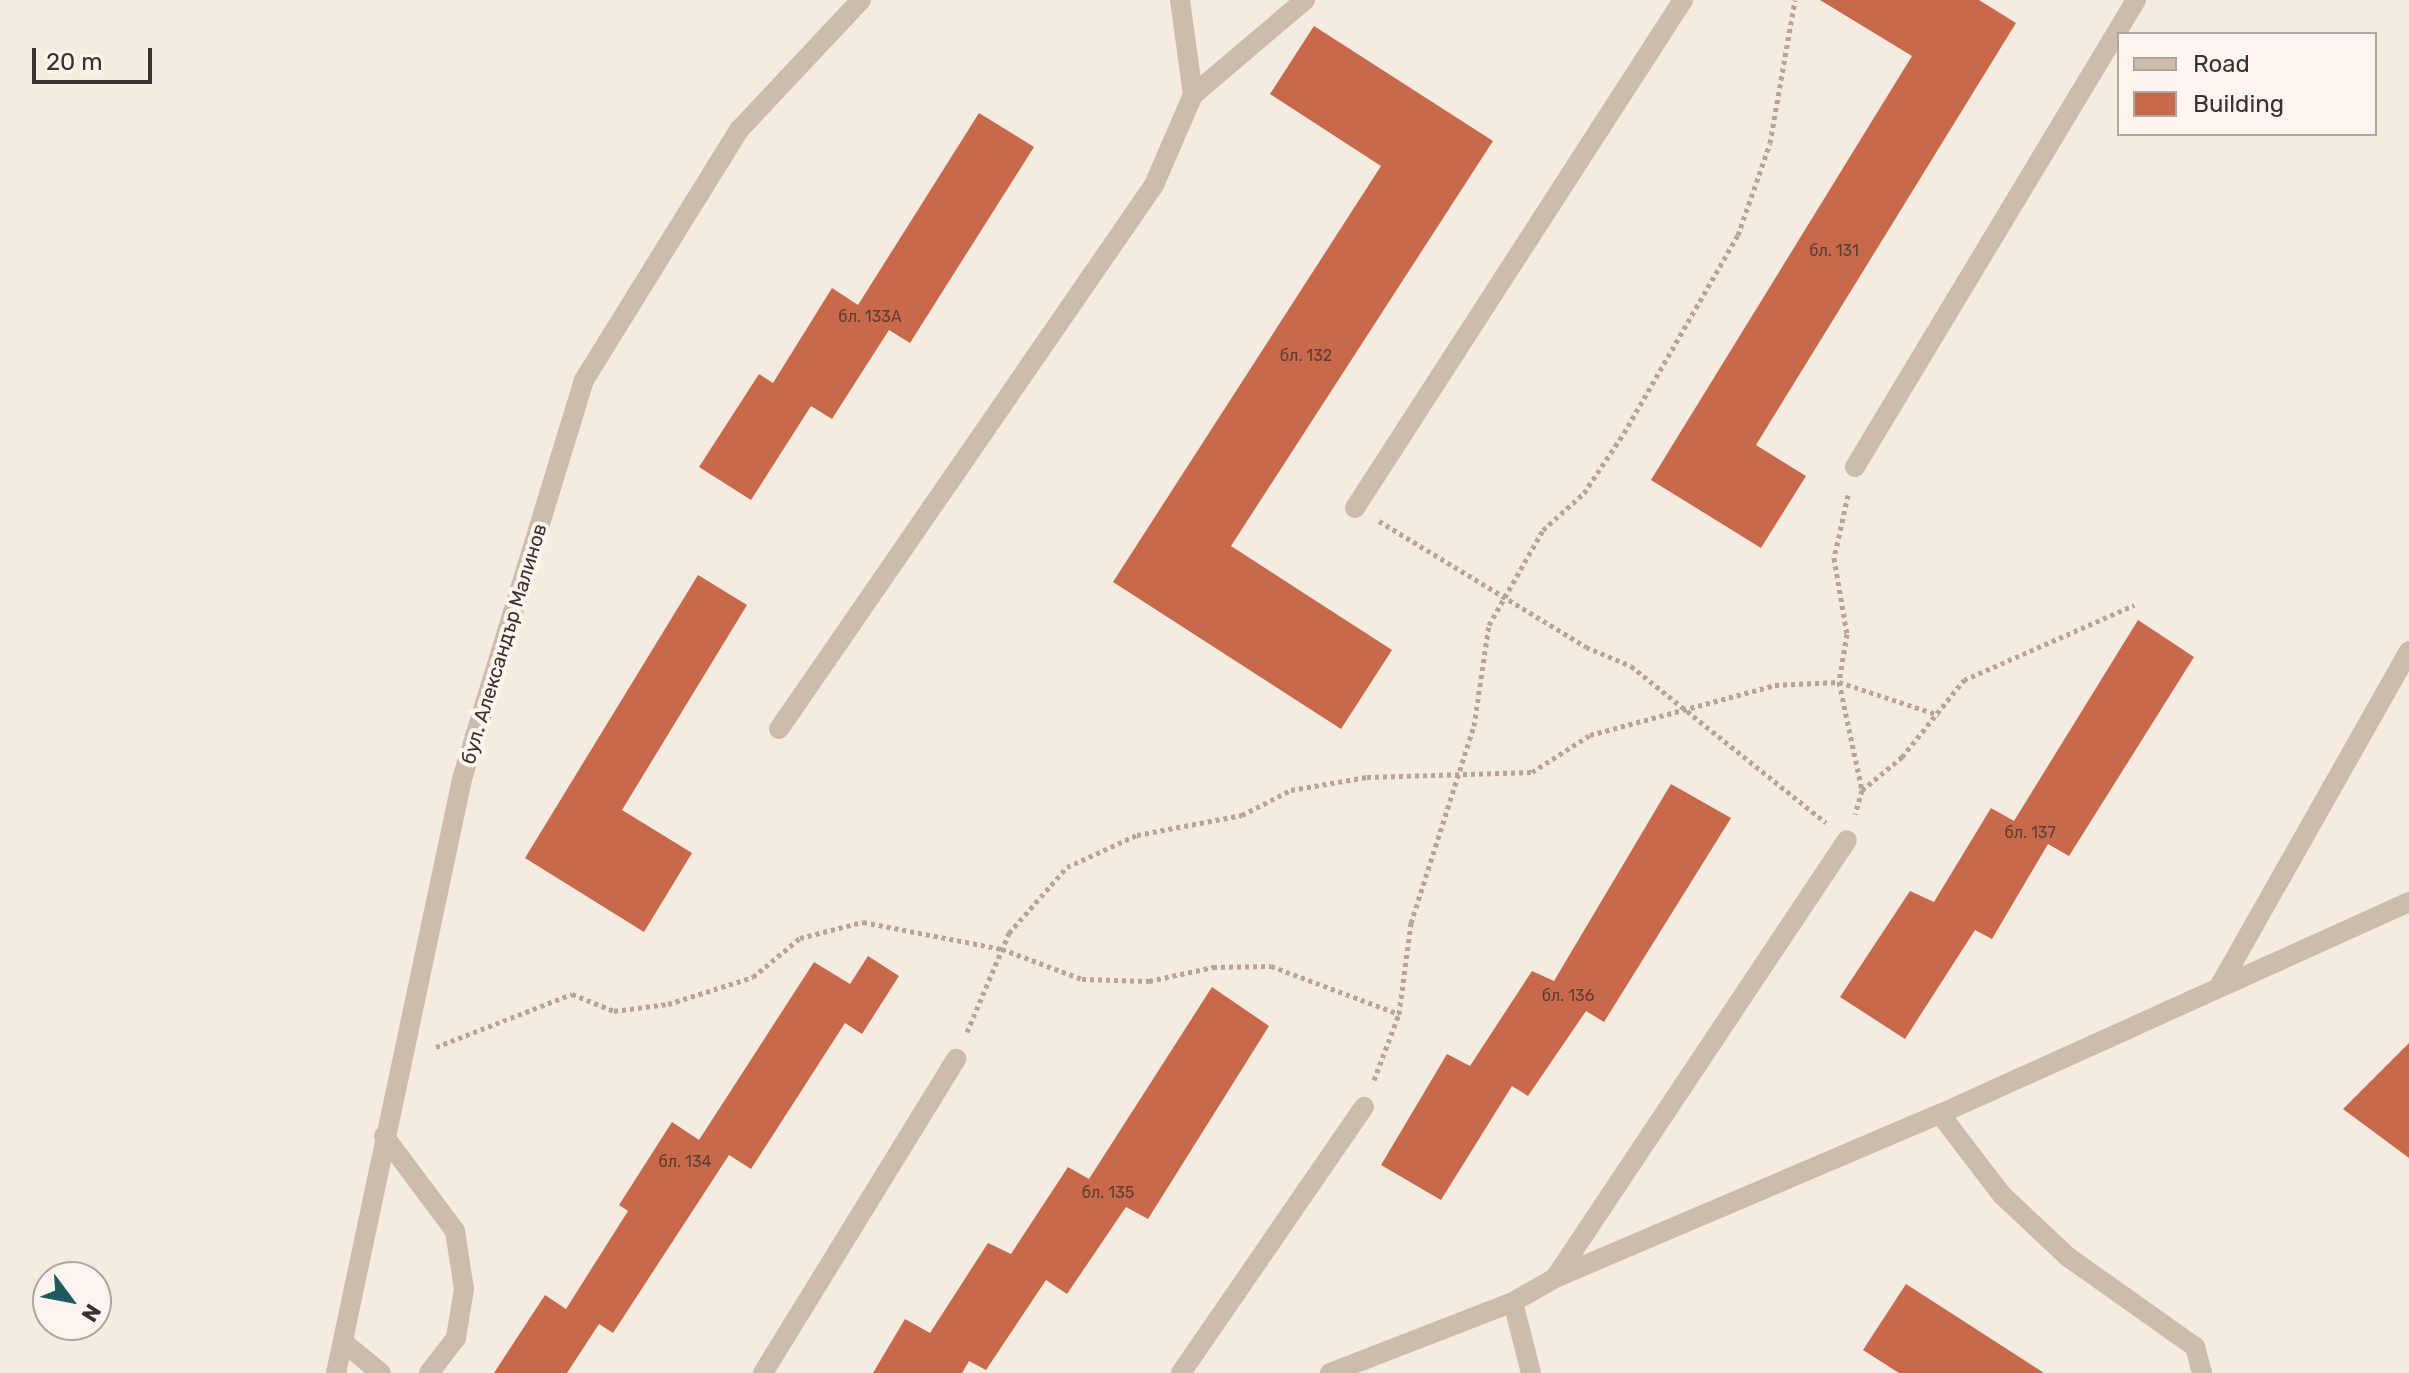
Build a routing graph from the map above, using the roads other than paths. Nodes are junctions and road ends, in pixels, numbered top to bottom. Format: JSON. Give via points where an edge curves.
{"nodes":[{"id":1,"x":861,"y":0,"type":"edge"},
{"id":2,"x":1180,"y":0,"type":"edge"},
{"id":3,"x":1305,"y":0,"type":"edge"},
{"id":4,"x":1683,"y":0,"type":"edge"},
{"id":5,"x":2136,"y":0,"type":"edge"},
{"id":6,"x":1193,"y":95,"type":"junction"},
{"id":7,"x":1855,"y":467,"type":"road end"},
{"id":8,"x":1355,"y":508,"type":"road end"},
{"id":9,"x":2409,"y":651,"type":"edge"},
{"id":10,"x":779,"y":729,"type":"dead end"},
{"id":11,"x":1847,"y":840,"type":"road end"},
{"id":12,"x":2409,"y":902,"type":"edge"},
{"id":13,"x":2219,"y":987,"type":"junction"},
{"id":14,"x":956,"y":1059,"type":"road end"},
{"id":15,"x":1364,"y":1107,"type":"road end"},
{"id":16,"x":1940,"y":1114,"type":"junction"},
{"id":17,"x":384,"y":1136,"type":"junction"},
{"id":18,"x":1555,"y":1278,"type":"junction"},
{"id":19,"x":1513,"y":1302,"type":"junction"},
{"id":20,"x":343,"y":1342,"type":"junction"},
{"id":21,"x":336,"y":1373,"type":"edge"},
{"id":22,"x":381,"y":1373,"type":"edge"},
{"id":23,"x":429,"y":1373,"type":"edge"},
{"id":24,"x":763,"y":1373,"type":"edge"},
{"id":25,"x":1181,"y":1373,"type":"edge"},
{"id":26,"x":1330,"y":1373,"type":"edge"},
{"id":27,"x":1531,"y":1373,"type":"edge"},
{"id":28,"x":2202,"y":1373,"type":"edge"}],
"edges":[{"from":1,"to":17,"type":"street","name":"бул. Александър Малинов","via":[[739,130],[584,380],[462,779]]},
{"from":2,"to":6,"type":"street"},
{"from":3,"to":6,"type":"street"},
{"from":4,"to":8,"type":"street"},
{"from":5,"to":7,"type":"street"},
{"from":6,"to":10,"type":"street","via":[[1154,185]]},
{"from":9,"to":13,"type":"street"},
{"from":11,"to":18,"type":"street"},
{"from":12,"to":13,"type":"street"},
{"from":13,"to":16,"type":"street"},
{"from":14,"to":24,"type":"street"},
{"from":15,"to":25,"type":"street"},
{"from":16,"to":18,"type":"street"},
{"from":16,"to":28,"type":"street","via":[[2002,1195],[2068,1257],[2195,1347]]},
{"from":17,"to":20,"type":"street","name":"бул. Александър Малинов"},
{"from":17,"to":23,"type":"street","via":[[455,1231],[464,1289],[456,1338]]},
{"from":18,"to":19,"type":"street"},
{"from":19,"to":26,"type":"street"},
{"from":19,"to":27,"type":"street"},
{"from":20,"to":21,"type":"street","name":"бул. Александър Малинов"},
{"from":20,"to":22,"type":"street"}]}
